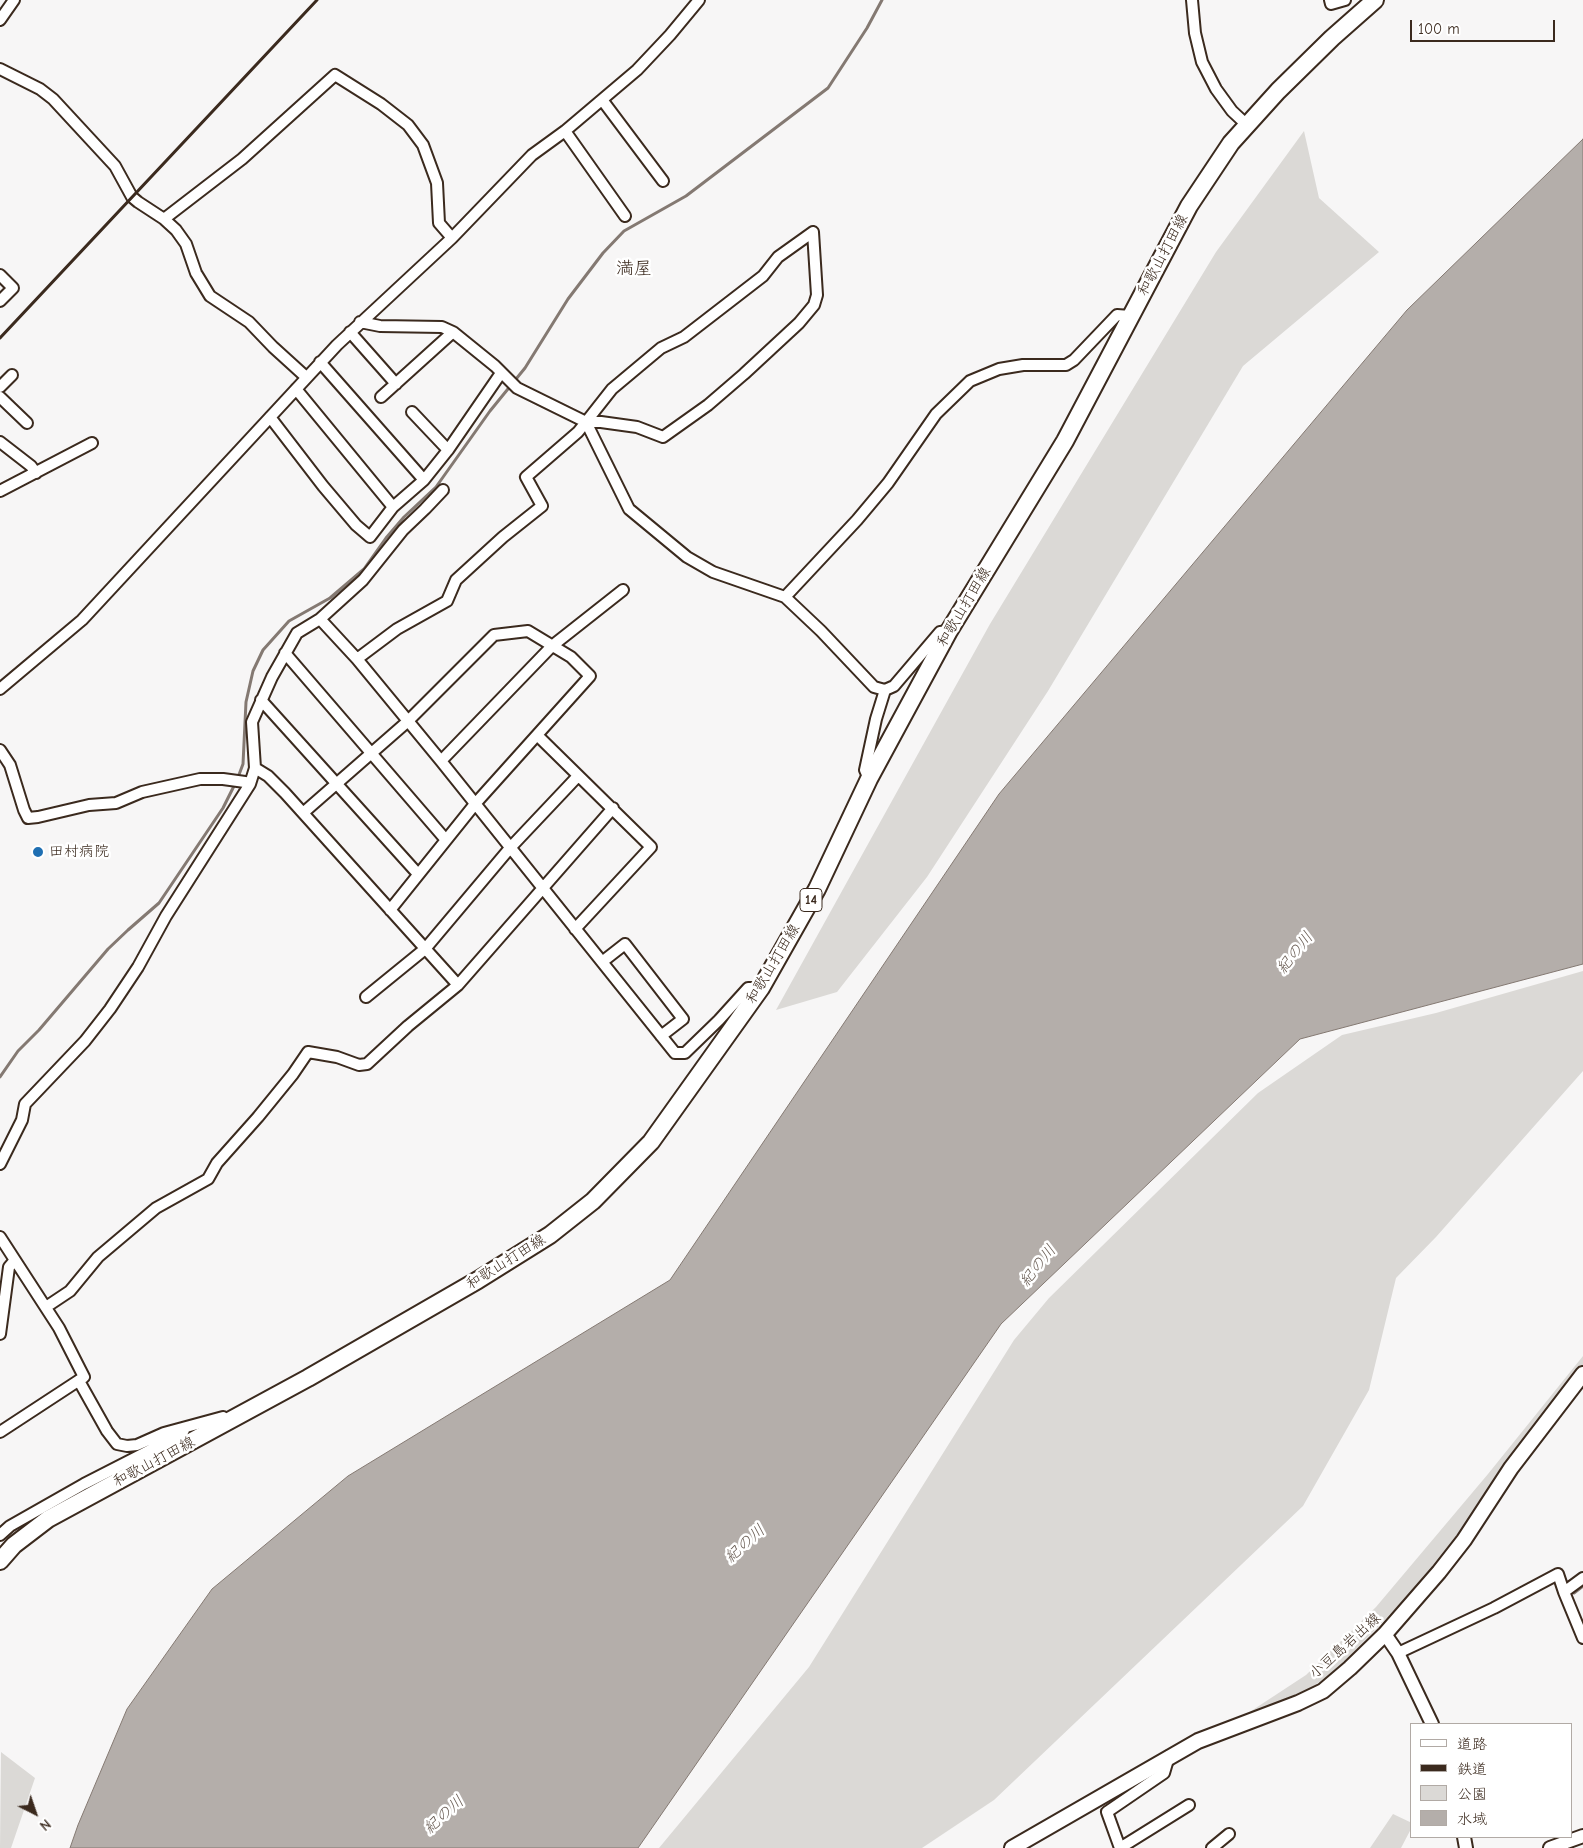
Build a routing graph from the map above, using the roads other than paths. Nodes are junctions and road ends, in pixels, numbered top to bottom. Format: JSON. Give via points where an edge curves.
{"nodes":[{"id":1,"x":14,"y":0,"type":"edge"},
{"id":2,"x":699,"y":0,"type":"edge"},
{"id":3,"x":1192,"y":0,"type":"edge"},
{"id":4,"x":1330,"y":0,"type":"edge"},
{"id":5,"x":1345,"y":0,"type":"edge"},
{"id":6,"x":1375,"y":0,"type":"edge"},
{"id":7,"x":0,"y":20,"type":"edge"},
{"id":8,"x":0,"y":69,"type":"edge"},
{"id":9,"x":603,"y":101,"type":"junction"},
{"id":10,"x":1247,"y":125,"type":"junction"},
{"id":11,"x":565,"y":131,"type":"junction"},
{"id":12,"x":663,"y":181,"type":"dead end"},
{"id":13,"x":625,"y":216,"type":"dead end"},
{"id":14,"x":164,"y":219,"type":"junction"},
{"id":15,"x":452,"y":238,"type":"junction"},
{"id":16,"x":0,"y":275,"type":"edge"},
{"id":17,"x":0,"y":301,"type":"edge"},
{"id":18,"x":1130,"y":316,"type":"junction"},
{"id":19,"x":360,"y":322,"type":"junction"},
{"id":20,"x":350,"y":332,"type":"junction"},
{"id":21,"x":453,"y":332,"type":"junction"},
{"id":22,"x":320,"y":362,"type":"junction"},
{"id":23,"x":12,"y":375,"type":"dead end"},
{"id":24,"x":504,"y":377,"type":"junction"},
{"id":25,"x":306,"y":378,"type":"junction"},
{"id":26,"x":396,"y":384,"type":"junction"},
{"id":27,"x":0,"y":388,"type":"edge"},
{"id":28,"x":296,"y":389,"type":"junction"},
{"id":29,"x":0,"y":397,"type":"edge"},
{"id":30,"x":381,"y":397,"type":"dead end"},
{"id":31,"x":412,"y":412,"type":"dead end"},
{"id":32,"x":270,"y":417,"type":"junction"},
{"id":33,"x":586,"y":422,"type":"junction"},
{"id":34,"x":27,"y":423,"type":"dead end"},
{"id":35,"x":0,"y":442,"type":"edge"},
{"id":36,"x":92,"y":443,"type":"dead end"},
{"id":37,"x":448,"y":450,"type":"junction"},
{"id":38,"x":36,"y":473,"type":"junction"},
{"id":39,"x":424,"y":480,"type":"junction"},
{"id":40,"x":1,"y":488,"type":"edge"},
{"id":41,"x":443,"y":490,"type":"dead end"},
{"id":42,"x":394,"y":508,"type":"junction"},
{"id":43,"x":623,"y":590,"type":"dead end"},
{"id":44,"x":785,"y":597,"type":"junction"},
{"id":45,"x":320,"y":619,"type":"junction"},
{"id":46,"x":949,"y":630,"type":"junction"},
{"id":47,"x":552,"y":646,"type":"junction"},
{"id":48,"x":285,"y":653,"type":"junction"},
{"id":49,"x":357,"y":659,"type":"junction"},
{"id":50,"x":0,"y":689,"type":"edge"},
{"id":51,"x":885,"y":690,"type":"junction"},
{"id":52,"x":261,"y":700,"type":"junction"},
{"id":53,"x":407,"y":722,"type":"junction"},
{"id":54,"x":538,"y":736,"type":"junction"},
{"id":55,"x":0,"y":750,"type":"edge"},
{"id":56,"x":372,"y":752,"type":"junction"},
{"id":57,"x":441,"y":762,"type":"junction"},
{"id":58,"x":255,"y":768,"type":"junction"},
{"id":59,"x":578,"y":776,"type":"junction"},
{"id":60,"x":870,"y":779,"type":"junction"},
{"id":61,"x":248,"y":783,"type":"junction"},
{"id":62,"x":336,"y":783,"type":"junction"},
{"id":63,"x":475,"y":804,"type":"junction"},
{"id":64,"x":613,"y":808,"type":"junction"},
{"id":65,"x":302,"y":813,"type":"junction"},
{"id":66,"x":446,"y":840,"type":"junction"},
{"id":67,"x":510,"y":848,"type":"junction"},
{"id":68,"x":418,"y":874,"type":"junction"},
{"id":69,"x":542,"y":888,"type":"junction"},
{"id":70,"x":390,"y":910,"type":"junction"},
{"id":71,"x":575,"y":929,"type":"junction"},
{"id":72,"x":425,"y":949,"type":"junction"},
{"id":73,"x":602,"y":962,"type":"junction"},
{"id":74,"x":458,"y":985,"type":"junction"},
{"id":75,"x":761,"y":988,"type":"junction"},
{"id":76,"x":366,"y":997,"type":"dead end"},
{"id":77,"x":661,"y":1036,"type":"junction"},
{"id":78,"x":0,"y":1164,"type":"edge"},
{"id":79,"x":0,"y":1237,"type":"edge"},
{"id":80,"x":15,"y":1260,"type":"junction"},
{"id":81,"x":46,"y":1307,"type":"junction"},
{"id":82,"x":0,"y":1334,"type":"edge"},
{"id":83,"x":1583,"y":1374,"type":"edge"},
{"id":84,"x":79,"y":1381,"type":"junction"},
{"id":85,"x":229,"y":1422,"type":"junction"},
{"id":86,"x":185,"y":1428,"type":"junction"},
{"id":87,"x":0,"y":1432,"type":"edge"},
{"id":88,"x":0,"y":1535,"type":"edge"},
{"id":89,"x":0,"y":1561,"type":"edge"},
{"id":90,"x":1583,"y":1578,"type":"edge"},
{"id":91,"x":1564,"y":1592,"type":"junction"},
{"id":92,"x":1385,"y":1634,"type":"junction"},
{"id":93,"x":1583,"y":1638,"type":"edge"},
{"id":94,"x":1398,"y":1653,"type":"junction"},
{"id":95,"x":1432,"y":1723,"type":"edge"},
{"id":96,"x":1169,"y":1756,"type":"junction"},
{"id":97,"x":1189,"y":1805,"type":"dead end"},
{"id":98,"x":1229,"y":1834,"type":"dead end"},
{"id":99,"x":1583,"y":1836,"type":"edge"},
{"id":100,"x":1567,"y":1846,"type":"edge"},
{"id":101,"x":1012,"y":1848,"type":"edge"},
{"id":102,"x":1120,"y":1848,"type":"edge"},
{"id":103,"x":1212,"y":1848,"type":"edge"},
{"id":104,"x":1550,"y":1848,"type":"edge"}],
"edges":[{"from":1,"to":7,"type":"street"},
{"from":2,"to":9,"type":"street","via":[[637,70]]},
{"from":3,"to":10,"type":"street","via":[[1202,62],[1216,89]]},
{"from":4,"to":5,"type":"street","via":[[1331,4]]},
{"from":6,"to":10,"type":"main road","name":"和歌山打田線","number":"14","via":[[1332,38]]},
{"from":8,"to":14,"type":"street","via":[[53,99],[115,166],[132,197]]},
{"from":9,"to":11,"type":"street"},
{"from":9,"to":12,"type":"street"},
{"from":10,"to":18,"type":"main road","name":"和歌山打田線","number":"14","via":[[1230,143],[1189,206]]},
{"from":11,"to":13,"type":"street"},
{"from":11,"to":15,"type":"street","via":[[532,155]]},
{"from":14,"to":15,"type":"street","via":[[242,159],[335,75],[381,104],[408,126],[423,145],[437,182],[439,223]]},
{"from":14,"to":25,"type":"street","via":[[186,244],[196,273],[210,296],[249,322]]},
{"from":15,"to":19,"type":"street"},
{"from":16,"to":17,"type":"street","via":[[13,288]]},
{"from":18,"to":44,"type":"street","via":[[1117,315],[1066,365],[1024,365],[999,369],[970,381],[936,414],[888,483],[857,520]]},
{"from":18,"to":46,"type":"main road","name":"和歌山打田線","number":"14","via":[[1065,441]]},
{"from":19,"to":20,"type":"street"},
{"from":19,"to":21,"type":"street","via":[[380,326],[442,327]]},
{"from":20,"to":22,"type":"street"},
{"from":20,"to":26,"type":"street"},
{"from":21,"to":24,"type":"street"},
{"from":21,"to":26,"type":"street"},
{"from":22,"to":25,"type":"street"},
{"from":22,"to":39,"type":"street"},
{"from":23,"to":27,"type":"street"},
{"from":24,"to":33,"type":"street","via":[[517,388]]},
{"from":24,"to":37,"type":"street"},
{"from":25,"to":28,"type":"street"},
{"from":26,"to":30,"type":"street"},
{"from":28,"to":32,"type":"street"},
{"from":28,"to":42,"type":"street"},
{"from":29,"to":34,"type":"street"},
{"from":31,"to":37,"type":"street"},
{"from":32,"to":42,"type":"street","via":[[323,486],[370,537]]},
{"from":32,"to":50,"type":"street","via":[[82,620]]},
{"from":33,"to":33,"type":"street","via":[[612,389],[661,348],[684,337],[763,276],[778,257],[813,232],[817,295],[814,305],[798,324],[708,405],[663,437],[637,427]]},
{"from":33,"to":44,"type":"street","via":[[630,509],[687,557],[713,572]]},
{"from":33,"to":49,"type":"street","via":[[526,477],[542,506],[456,580],[447,601],[397,629]]},
{"from":35,"to":38,"type":"street"},
{"from":36,"to":38,"type":"street"},
{"from":37,"to":39,"type":"street"},
{"from":38,"to":40,"type":"street"},
{"from":39,"to":42,"type":"street"},
{"from":41,"to":45,"type":"street","via":[[403,530],[363,580]]},
{"from":43,"to":47,"type":"street"},
{"from":44,"to":51,"type":"street","via":[[874,687]]},
{"from":45,"to":48,"type":"street","via":[[297,633]]},
{"from":45,"to":49,"type":"street"},
{"from":46,"to":51,"type":"street","via":[[940,632],[894,686]]},
{"from":46,"to":60,"type":"main road","name":"和歌山打田線","number":"14"},
{"from":47,"to":53,"type":"street","via":[[528,631],[494,635]]},
{"from":47,"to":54,"type":"street","via":[[571,657],[590,676]]},
{"from":47,"to":57,"type":"street"},
{"from":48,"to":52,"type":"street"},
{"from":48,"to":56,"type":"street"},
{"from":49,"to":53,"type":"street"},
{"from":51,"to":60,"type":"street","via":[[865,770]]},
{"from":52,"to":58,"type":"street","via":[[252,722]]},
{"from":52,"to":62,"type":"street"},
{"from":53,"to":56,"type":"street"},
{"from":53,"to":57,"type":"street"},
{"from":54,"to":59,"type":"street"},
{"from":54,"to":63,"type":"street"},
{"from":55,"to":61,"type":"street","via":[[10,765],[28,818],[89,805],[116,803],[142,792],[200,779]]},
{"from":56,"to":62,"type":"street"},
{"from":56,"to":66,"type":"street"},
{"from":57,"to":63,"type":"street"},
{"from":58,"to":61,"type":"street"},
{"from":58,"to":65,"type":"street","via":[[268,776]]},
{"from":59,"to":64,"type":"street"},
{"from":59,"to":67,"type":"street"},
{"from":60,"to":75,"type":"main road","name":"和歌山打田線","number":"14","via":[[817,889]]},
{"from":61,"to":78,"type":"street","via":[[110,1009],[85,1041],[24,1104],[22,1120]]},
{"from":62,"to":65,"type":"street"},
{"from":62,"to":68,"type":"street"},
{"from":63,"to":66,"type":"street"},
{"from":63,"to":67,"type":"street"},
{"from":64,"to":69,"type":"street"},
{"from":64,"to":71,"type":"street","via":[[651,847]]},
{"from":65,"to":70,"type":"street"},
{"from":66,"to":68,"type":"street"},
{"from":67,"to":69,"type":"street"},
{"from":67,"to":72,"type":"street"},
{"from":68,"to":70,"type":"street"},
{"from":69,"to":71,"type":"street"},
{"from":69,"to":74,"type":"street"},
{"from":70,"to":72,"type":"street"},
{"from":71,"to":73,"type":"street"},
{"from":72,"to":74,"type":"street"},
{"from":72,"to":76,"type":"street"},
{"from":73,"to":77,"type":"street"},
{"from":73,"to":77,"type":"street","via":[[625,944],[683,1019]]},
{"from":74,"to":81,"type":"street","via":[[367,1064],[358,1065],[308,1052],[258,1117],[217,1163],[208,1179],[156,1208],[98,1257],[70,1291]]},
{"from":75,"to":77,"type":"street","via":[[748,988],[685,1053],[675,1053]]},
{"from":75,"to":85,"type":"main road","name":"和歌山打田線","number":"14","via":[[651,1142],[593,1201],[550,1235],[478,1280]]},
{"from":79,"to":80,"type":"street"},
{"from":80,"to":81,"type":"street"},
{"from":80,"to":82,"type":"street","via":[[9,1267]]},
{"from":81,"to":84,"type":"street","via":[[84,1377]]},
{"from":83,"to":92,"type":"main road","name":"小豆島岩出線","via":[[1511,1468],[1464,1540]]},
{"from":84,"to":86,"type":"street","via":[[117,1444],[137,1446],[164,1433]]},
{"from":84,"to":87,"type":"street"},
{"from":85,"to":86,"type":"street","via":[[223,1417]]},
{"from":85,"to":89,"type":"main road","name":"和歌山打田線","number":"14","via":[[48,1519],[14,1545]]},
{"from":86,"to":88,"type":"street","via":[[174,1438],[84,1484],[10,1526]]},
{"from":90,"to":91,"type":"street"},
{"from":91,"to":93,"type":"street"},
{"from":91,"to":94,"type":"street","via":[[1558,1574]]},
{"from":92,"to":94,"type":"street"},
{"from":92,"to":96,"type":"main road","name":"小豆島岩出線","via":[[1323,1691],[1198,1741]]},
{"from":94,"to":95,"type":"street"},
{"from":96,"to":101,"type":"main road","name":"小豆島岩出線"},
{"from":96,"to":102,"type":"street","via":[[1164,1773],[1107,1812]]},
{"from":97,"to":102,"type":"street"},
{"from":98,"to":103,"type":"street"},
{"from":99,"to":100,"type":"street"},
{"from":100,"to":104,"type":"street"}]}
